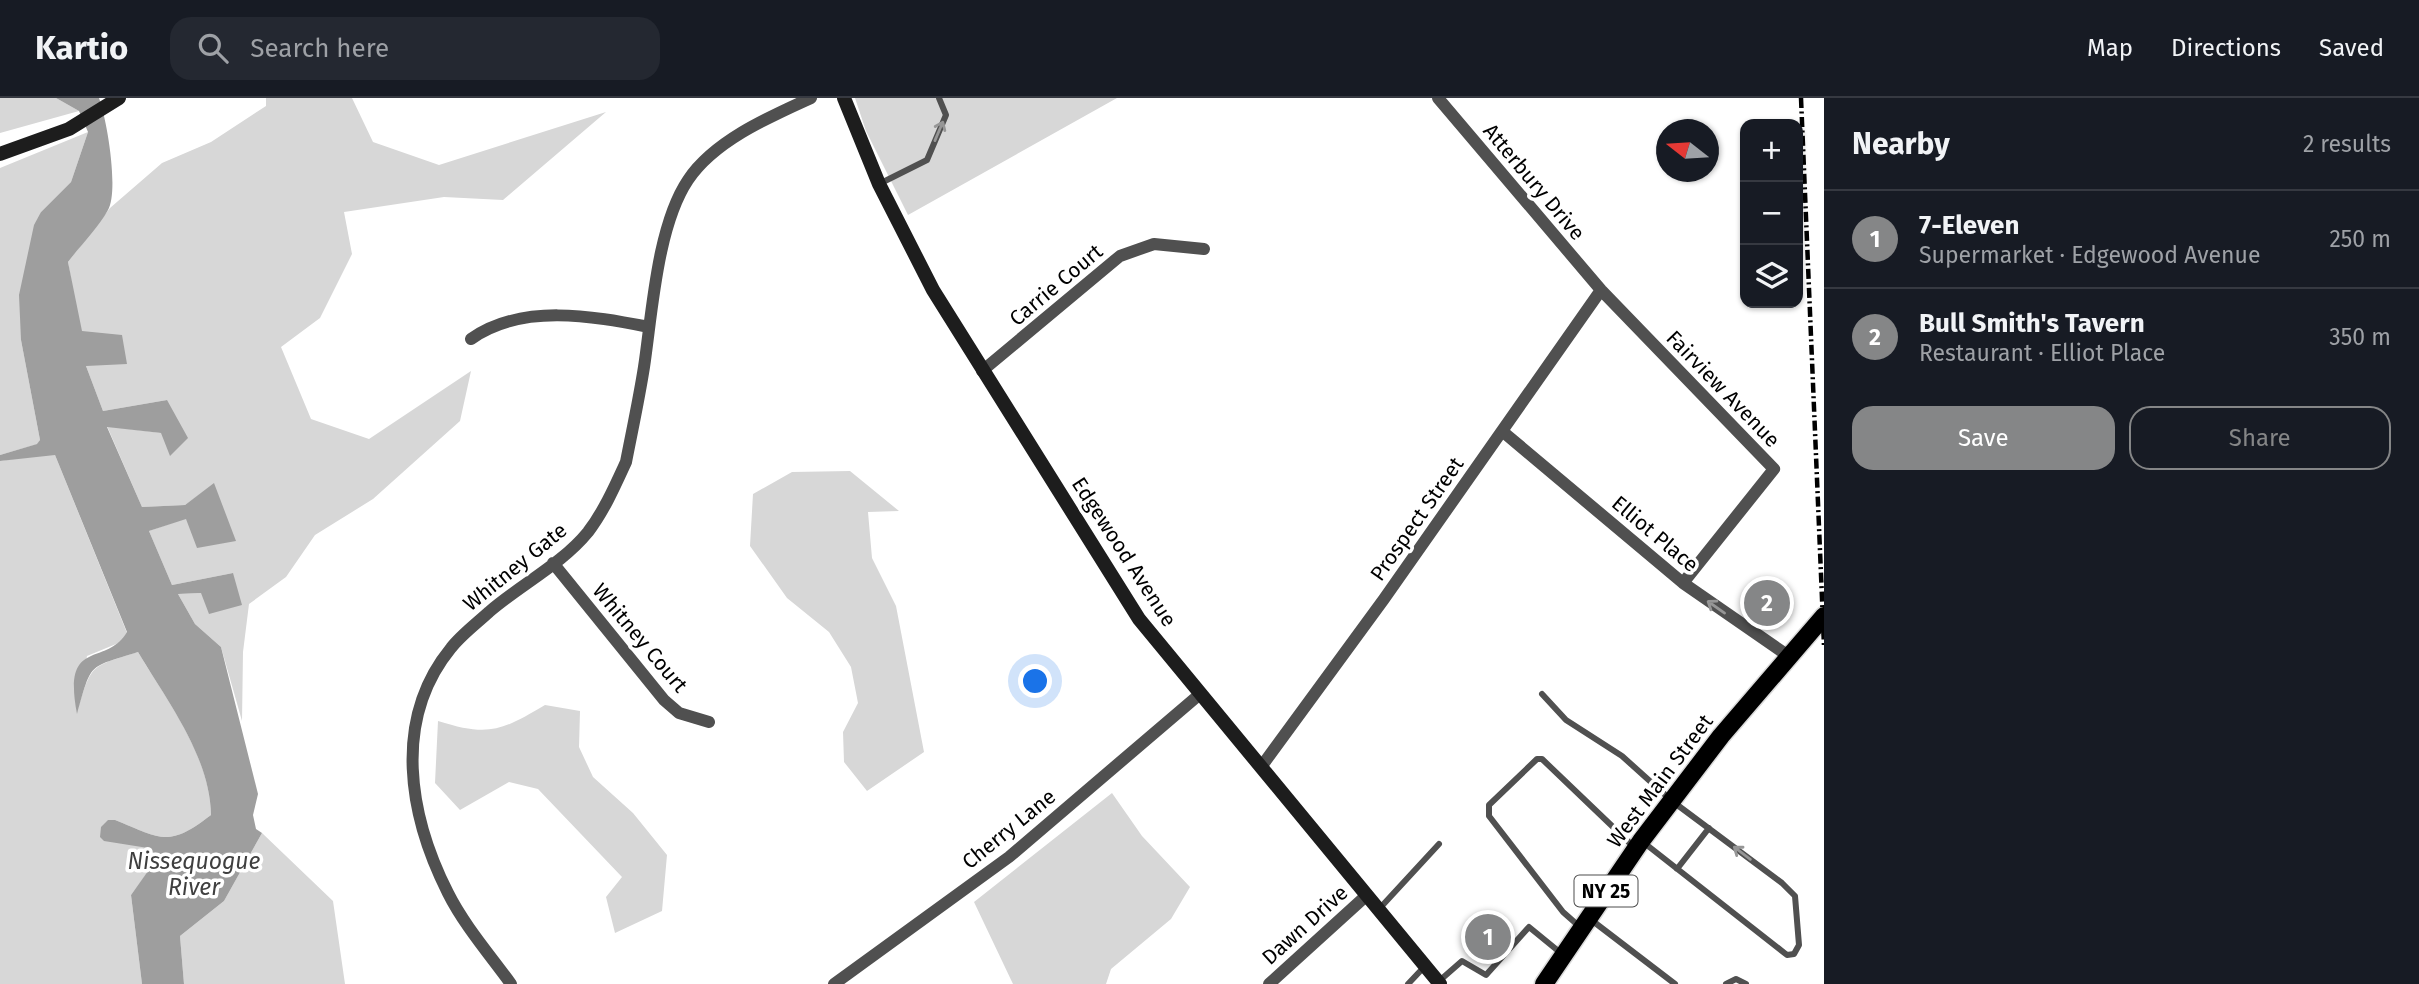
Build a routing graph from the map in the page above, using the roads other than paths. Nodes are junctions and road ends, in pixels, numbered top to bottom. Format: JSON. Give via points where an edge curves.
{"nodes":[{"id":1,"x":811,"y":98,"type":"edge"},
{"id":2,"x":844,"y":98,"type":"edge"},
{"id":3,"x":939,"y":98,"type":"edge"},
{"id":4,"x":1438,"y":98,"type":"edge"},
{"id":5,"x":117,"y":99,"type":"edge"},
{"id":6,"x":0,"y":154,"type":"edge"},
{"id":7,"x":879,"y":184,"type":"junction"},
{"id":8,"x":1204,"y":249,"type":"dead end"},
{"id":9,"x":1601,"y":290,"type":"junction"},
{"id":10,"x":649,"y":327,"type":"junction"},
{"id":11,"x":471,"y":339,"type":"dead end"},
{"id":12,"x":982,"y":371,"type":"junction"},
{"id":13,"x":1502,"y":431,"type":"junction"},
{"id":14,"x":553,"y":563,"type":"junction"},
{"id":15,"x":1682,"y":583,"type":"junction"},
{"id":16,"x":1824,"y":616,"type":"edge"},
{"id":17,"x":1790,"y":657,"type":"junction"},
{"id":18,"x":1200,"y":694,"type":"junction"},
{"id":19,"x":1542,"y":694,"type":"dead end"},
{"id":20,"x":709,"y":722,"type":"dead end"},
{"id":21,"x":1261,"y":767,"type":"junction"},
{"id":22,"x":1672,"y":801,"type":"junction"},
{"id":23,"x":1709,"y":828,"type":"junction"},
{"id":24,"x":1438,"y":844,"type":"dead end"},
{"id":25,"x":1638,"y":844,"type":"junction"},
{"id":26,"x":1677,"y":869,"type":"junction"},
{"id":27,"x":1367,"y":895,"type":"junction"},
{"id":28,"x":1378,"y":909,"type":"junction"},
{"id":29,"x":1585,"y":923,"type":"junction"},
{"id":30,"x":1564,"y":955,"type":"junction"},
{"id":31,"x":1425,"y":966,"type":"junction"},
{"id":32,"x":1439,"y":983,"type":"edge"},
{"id":33,"x":511,"y":984,"type":"edge"},
{"id":34,"x":834,"y":984,"type":"edge"},
{"id":35,"x":1269,"y":984,"type":"edge"},
{"id":36,"x":1408,"y":984,"type":"edge"},
{"id":37,"x":1544,"y":984,"type":"edge"},
{"id":38,"x":1675,"y":984,"type":"edge"},
{"id":39,"x":1726,"y":984,"type":"edge"},
{"id":40,"x":1746,"y":984,"type":"edge"}],
"edges":[{"from":1,"to":10,"type":"street","name":"Whitney Gate","via":[[718,150],[688,180],[663,251]]},
{"from":2,"to":7,"type":"main road","name":"Edgewood Avenue"},
{"from":7,"to":3,"type":"lane","one_way":true,"via":[[927,160],[946,115]]},
{"from":4,"to":9,"type":"street","name":"Atterbury Drive"},
{"from":5,"to":6,"type":"main road","via":[[69,129]]},
{"from":7,"to":12,"type":"main road","name":"Edgewood Avenue","via":[[933,290]]},
{"from":8,"to":12,"type":"street","name":"Carrie Court","via":[[1154,244],[1120,256]]},
{"from":9,"to":13,"type":"street","name":"Prospect Street"},
{"from":9,"to":15,"type":"street","name":"Fairview Avenue","via":[[1774,469]]},
{"from":10,"to":11,"type":"street","via":[[600,317],[557,316],[502,321]]},
{"from":10,"to":14,"type":"street","name":"Whitney Gate","via":[[626,462],[587,533]]},
{"from":12,"to":18,"type":"main road","name":"Edgewood Avenue","via":[[1139,619]]},
{"from":13,"to":15,"type":"street","name":"Elliot Place"},
{"from":13,"to":21,"type":"street","name":"Prospect Street"},
{"from":14,"to":20,"type":"street","name":"Whitney Court","via":[[672,708]]},
{"from":14,"to":33,"type":"street","name":"Whitney Gate","via":[[491,610],[451,648],[428,683],[417,715],[411,759],[414,801],[426,844],[449,895]]},
{"from":17,"to":15,"type":"street","name":"Elliot Place","one_way":true},
{"from":16,"to":17,"type":"main road","name":"West Main Street","number":"NY 25"},
{"from":17,"to":22,"type":"main road","name":"West Main Street","number":"NY 25"},
{"from":18,"to":21,"type":"main road","name":"Edgewood Avenue"},
{"from":18,"to":34,"type":"street","name":"Cherry Lane","via":[[1009,857]]},
{"from":19,"to":22,"type":"lane","via":[[1566,720],[1622,757]]},
{"from":21,"to":27,"type":"main road","name":"Edgewood Avenue"},
{"from":22,"to":23,"type":"lane"},
{"from":22,"to":25,"type":"main road","name":"West Main Street","number":"NY 25"},
{"from":23,"to":26,"type":"lane"},
{"from":26,"to":23,"type":"lane","one_way":true,"via":[[1787,955],[1794,954],[1800,945],[1795,896]]},
{"from":24,"to":28,"type":"lane"},
{"from":25,"to":26,"type":"lane"},
{"from":25,"to":29,"type":"main road","name":"West Main Street","number":"NY 25"},
{"from":25,"to":29,"type":"lane","via":[[1542,759],[1489,805],[1489,816],[1563,912]]},
{"from":27,"to":28,"type":"main road","name":"Edgewood Avenue"},
{"from":27,"to":35,"type":"street","name":"Dawn Drive"},
{"from":28,"to":31,"type":"main road","name":"Edgewood Avenue"},
{"from":29,"to":30,"type":"main road","name":"West Main Street","number":"NY 25"},
{"from":29,"to":38,"type":"lane"},
{"from":30,"to":32,"type":"lane","via":[[1529,927],[1486,975],[1462,961]]},
{"from":30,"to":37,"type":"main road","name":"West Main Street","number":"NY 25"},
{"from":31,"to":32,"type":"main road","name":"Edgewood Avenue"},
{"from":31,"to":36,"type":"lane"},
{"from":39,"to":40,"type":"lane","via":[[1736,979]]}]}
